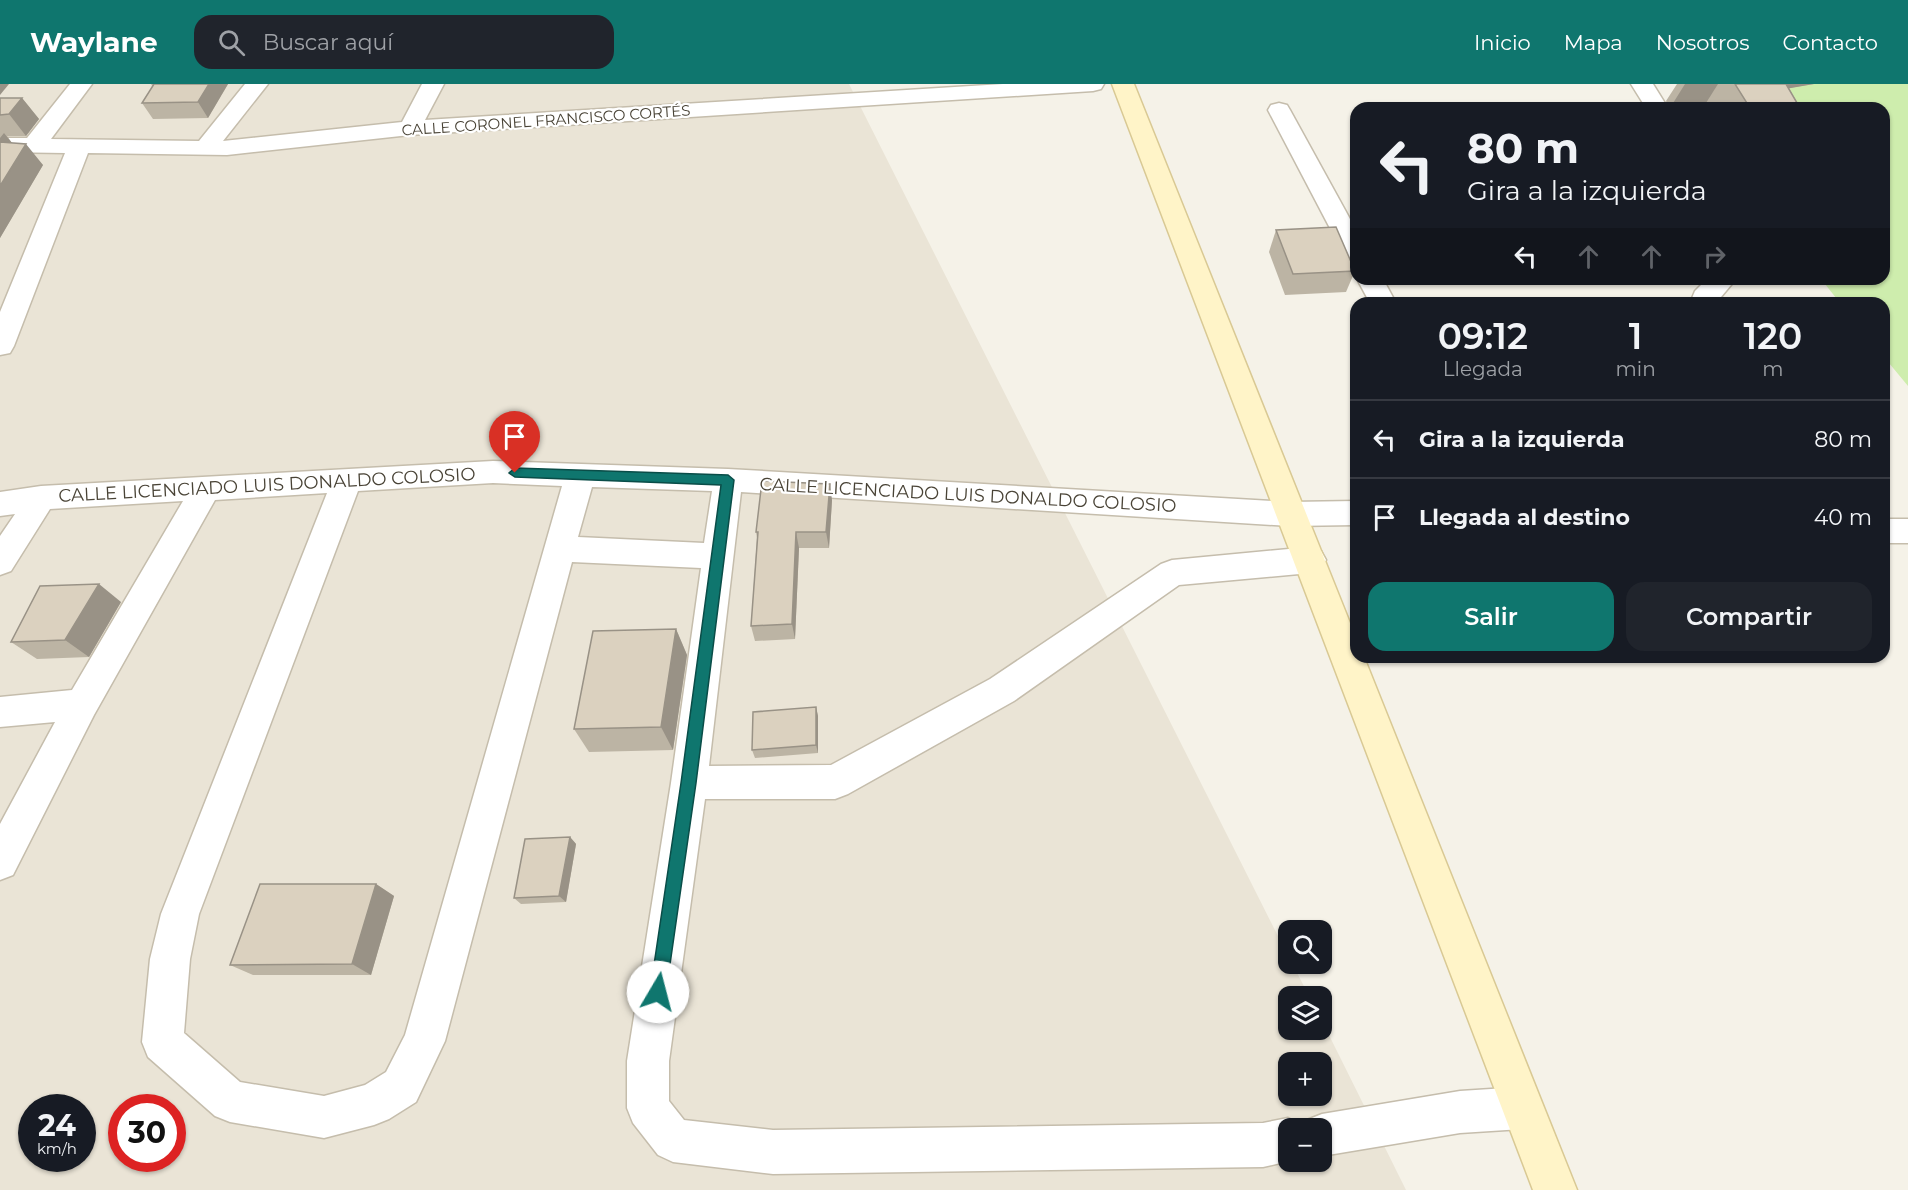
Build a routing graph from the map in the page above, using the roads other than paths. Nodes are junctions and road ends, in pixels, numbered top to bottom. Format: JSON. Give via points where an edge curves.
{"nodes":[{"id":1,"x":81,"y":84,"type":"edge"},
{"id":2,"x":257,"y":84,"type":"edge"},
{"id":3,"x":433,"y":84,"type":"edge"},
{"id":4,"x":1093,"y":84,"type":"edge"},
{"id":5,"x":1123,"y":84,"type":"edge"},
{"id":6,"x":1642,"y":84,"type":"edge"},
{"id":7,"x":916,"y":91,"type":"edge"},
{"id":8,"x":1653,"y":102,"type":"edge"},
{"id":9,"x":1278,"y":110,"type":"dead end"},
{"id":10,"x":410,"y":128,"type":"junction"},
{"id":11,"x":0,"y":145,"type":"edge"},
{"id":12,"x":33,"y":146,"type":"junction"},
{"id":13,"x":79,"y":146,"type":"junction"},
{"id":14,"x":205,"y":148,"type":"junction"},
{"id":15,"x":1350,"y":242,"type":"edge"},
{"id":16,"x":1717,"y":285,"type":"edge"},
{"id":17,"x":1704,"y":297,"type":"edge"},
{"id":18,"x":0,"y":346,"type":"edge"},
{"id":19,"x":580,"y":475,"type":"junction"},
{"id":20,"x":347,"y":480,"type":"junction"},
{"id":21,"x":728,"y":480,"type":"junction"},
{"id":22,"x":206,"y":489,"type":"junction"},
{"id":23,"x":41,"y":498,"type":"junction"},
{"id":24,"x":0,"y":504,"type":"edge"},
{"id":25,"x":1350,"y":513,"type":"edge"},
{"id":26,"x":1290,"y":514,"type":"junction"},
{"id":27,"x":1890,"y":531,"type":"edge"},
{"id":28,"x":1908,"y":531,"type":"edge"},
{"id":29,"x":560,"y":549,"type":"junction"},
{"id":30,"x":718,"y":556,"type":"junction"},
{"id":31,"x":1310,"y":560,"type":"junction"},
{"id":32,"x":0,"y":562,"type":"edge"},
{"id":33,"x":82,"y":704,"type":"junction"},
{"id":34,"x":0,"y":712,"type":"edge"},
{"id":35,"x":689,"y":783,"type":"junction"},
{"id":36,"x":0,"y":862,"type":"edge"},
{"id":37,"x":1522,"y":1108,"type":"junction"},
{"id":38,"x":1332,"y":1133,"type":"edge"},
{"id":39,"x":1278,"y":1142,"type":"edge"},
{"id":40,"x":1555,"y":1190,"type":"edge"}],
"edges":[{"from":1,"to":12,"type":"street"},
{"from":2,"to":14,"type":"street"},
{"from":3,"to":10,"type":"street"},
{"from":4,"to":7,"type":"street","name":"CALLE CORONEL FRANCISCO CORTÉS"},
{"from":5,"to":26,"type":"street"},
{"from":6,"to":8,"type":"street"},
{"from":7,"to":10,"type":"street","name":"CALLE CORONEL FRANCISCO CORTÉS"},
{"from":9,"to":15,"type":"street"},
{"from":10,"to":14,"type":"street","name":"CALLE CORONEL FRANCISCO CORTÉS"},
{"from":11,"to":12,"type":"street","name":"CALLE CORONEL FRANCISCO CORTÉS"},
{"from":12,"to":13,"type":"street","name":"CALLE CORONEL FRANCISCO CORTÉS"},
{"from":13,"to":14,"type":"street","name":"CALLE CORONEL FRANCISCO CORTÉS"},
{"from":13,"to":18,"type":"street"},
{"from":16,"to":17,"type":"street"},
{"from":19,"to":20,"type":"street","name":"CALLE LICENCIADO LUIS DONALDO COLOSIO","via":[[493,472]]},
{"from":19,"to":21,"type":"street","name":"CALLE LICENCIADO LUIS DONALDO COLOSIO"},
{"from":19,"to":29,"type":"street"},
{"from":20,"to":22,"type":"street","name":"CALLE LICENCIADO LUIS DONALDO COLOSIO"},
{"from":20,"to":29,"type":"street","via":[[180,914],[170,959],[163,1042],[230,1101],[324,1117],[374,1104],[401,1087],[424,1041]]},
{"from":21,"to":26,"type":"street","name":"CALLE LICENCIADO LUIS DONALDO COLOSIO"},
{"from":21,"to":30,"type":"street"},
{"from":22,"to":23,"type":"street","name":"CALLE LICENCIADO LUIS DONALDO COLOSIO"},
{"from":22,"to":33,"type":"street"},
{"from":23,"to":24,"type":"street","name":"CALLE LICENCIADO LUIS DONALDO COLOSIO"},
{"from":23,"to":32,"type":"street"},
{"from":25,"to":26,"type":"street","name":"CALLE LICENCIADO LUIS DONALDO COLOSIO"},
{"from":26,"to":31,"type":"street"},
{"from":27,"to":28,"type":"street"},
{"from":29,"to":30,"type":"street"},
{"from":30,"to":35,"type":"street"},
{"from":31,"to":35,"type":"street","via":[[1172,573],[1002,690],[835,782]]},
{"from":31,"to":37,"type":"street"},
{"from":33,"to":34,"type":"street"},
{"from":33,"to":36,"type":"street"},
{"from":35,"to":39,"type":"street","via":[[648,1061],[648,1108],[673,1140],[773,1152]]},
{"from":37,"to":38,"type":"street","via":[[1460,1112]]},
{"from":37,"to":40,"type":"street"}]}
